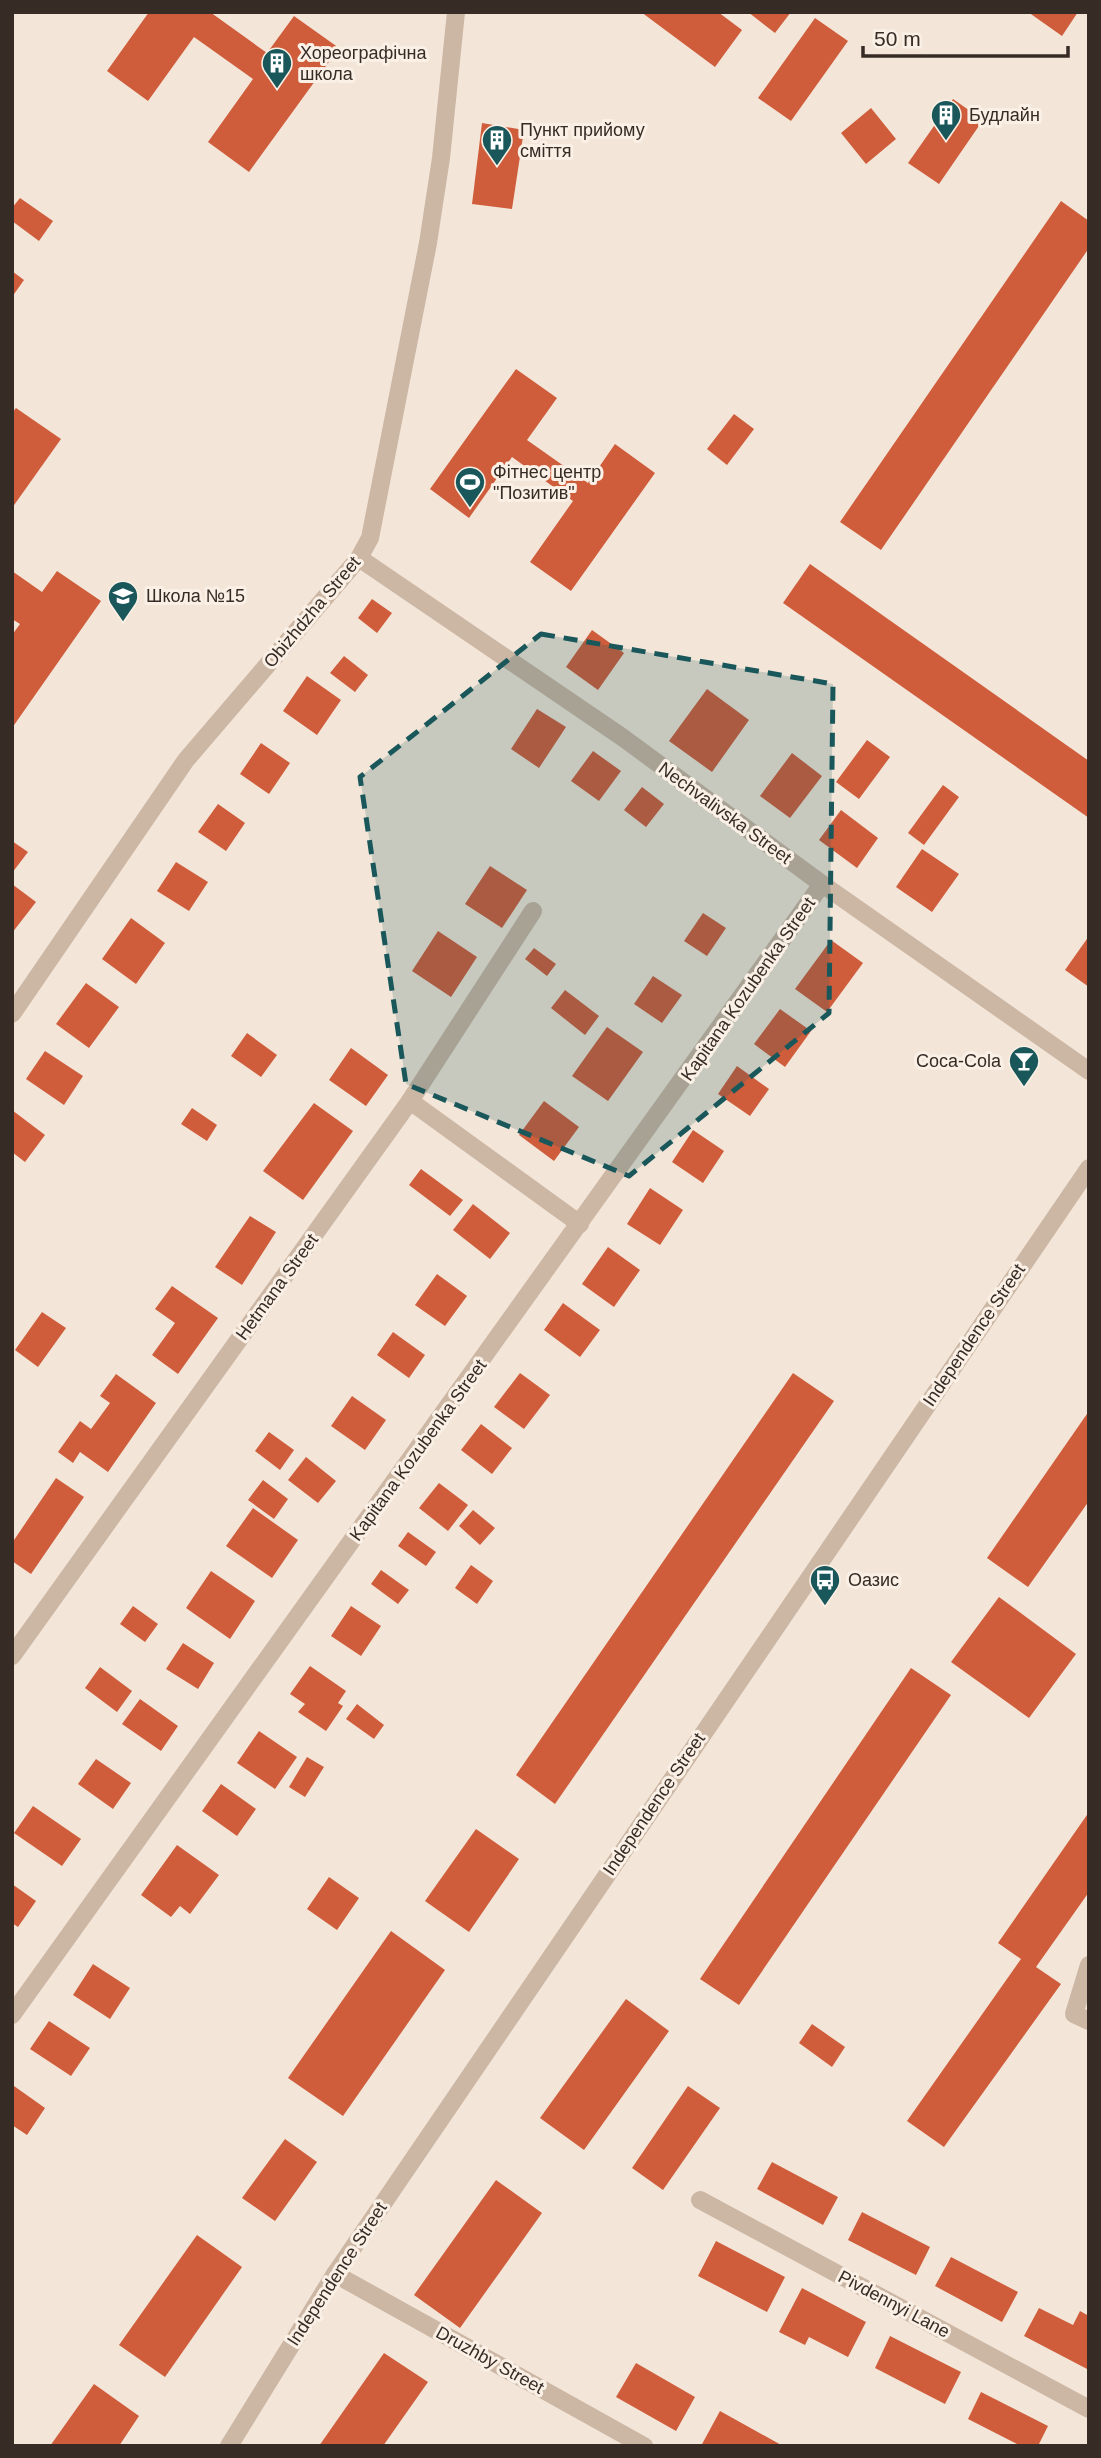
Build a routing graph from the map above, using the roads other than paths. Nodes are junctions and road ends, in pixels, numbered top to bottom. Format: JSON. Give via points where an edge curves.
{"nodes":[{"id":1,"x":456,"y":12,"type":"edge"},
{"id":2,"x":359,"y":558,"type":"junction"},
{"id":3,"x":822,"y":884,"type":"junction"},
{"id":4,"x":533,"y":911,"type":"dead end"},
{"id":5,"x":12,"y":1014,"type":"edge"},
{"id":6,"x":1089,"y":1071,"type":"edge"},
{"id":7,"x":410,"y":1101,"type":"junction"},
{"id":8,"x":1089,"y":1168,"type":"edge"},
{"id":9,"x":1082,"y":1191,"type":"edge"},
{"id":10,"x":580,"y":1224,"type":"junction"},
{"id":11,"x":12,"y":1656,"type":"edge"},
{"id":12,"x":1089,"y":1965,"type":"edge"},
{"id":13,"x":12,"y":2015,"type":"edge"},
{"id":14,"x":1089,"y":2021,"type":"edge"},
{"id":15,"x":700,"y":2200,"type":"dead end"},
{"id":16,"x":335,"y":2274,"type":"junction"},
{"id":17,"x":1089,"y":2409,"type":"edge"},
{"id":18,"x":229,"y":2446,"type":"edge"},
{"id":19,"x":644,"y":2446,"type":"edge"}],
"edges":[{"from":1,"to":2,"type":"street","name":"Obizhdzha Street","via":[[428,243],[370,538]]},
{"from":2,"to":3,"type":"street","name":"Nechvalivska Street","via":[[622,737]]},
{"from":2,"to":5,"type":"street","name":"Obizhdzha Street","via":[[186,761]]},
{"from":3,"to":6,"type":"street","name":"Nechvalivska Street"},
{"from":3,"to":10,"type":"street","name":"Kapitana Kozubenka Street"},
{"from":4,"to":7,"type":"street","name":"Hetmana Street"},
{"from":7,"to":10,"type":"street"},
{"from":7,"to":11,"type":"street","name":"Hetmana Street"},
{"from":8,"to":9,"type":"street","name":"Independence Street"},
{"from":9,"to":16,"type":"street","name":"Independence Street"},
{"from":10,"to":13,"type":"street","name":"Kapitana Kozubenka Street"},
{"from":12,"to":14,"type":"street","via":[[1074,2014]]},
{"from":15,"to":17,"type":"street","name":"Pivdennyi Lane"},
{"from":16,"to":18,"type":"street","name":"Independence Street"},
{"from":16,"to":19,"type":"street","name":"Druzhby Street"}]}
